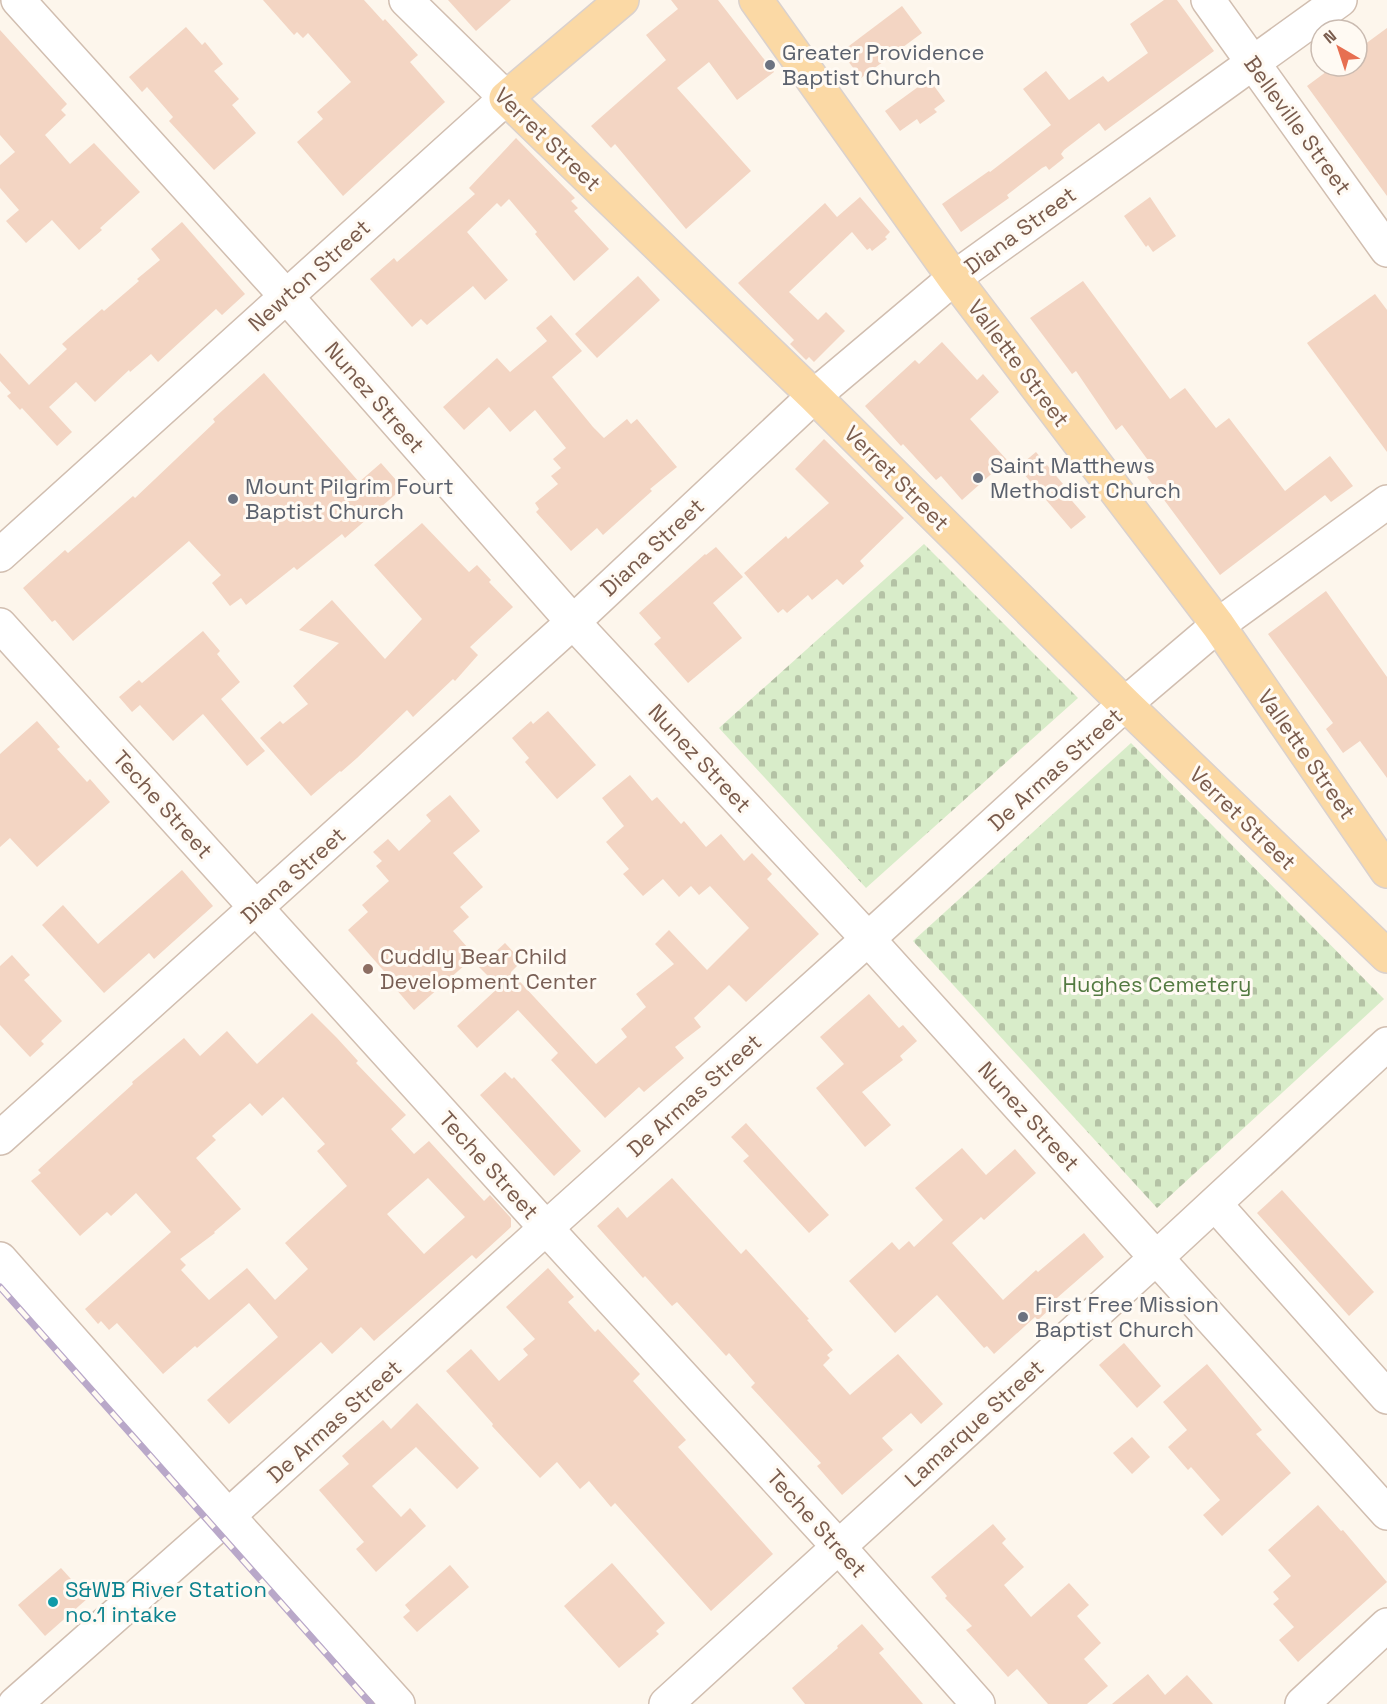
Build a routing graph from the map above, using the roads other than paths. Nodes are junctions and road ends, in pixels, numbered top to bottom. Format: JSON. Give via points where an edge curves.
{"nodes":[{"id":1,"x":18,"y":0,"type":"edge"},
{"id":2,"x":406,"y":0,"type":"edge"},
{"id":3,"x":622,"y":0,"type":"edge"},
{"id":4,"x":756,"y":0,"type":"edge"},
{"id":5,"x":1208,"y":0,"type":"edge"},
{"id":6,"x":1340,"y":0,"type":"edge"},
{"id":7,"x":1253,"y":63,"type":"junction"},
{"id":8,"x":506,"y":98,"type":"junction"},
{"id":9,"x":1387,"y":250,"type":"edge"},
{"id":10,"x":954,"y":278,"type":"junction"},
{"id":11,"x":286,"y":296,"type":"junction"},
{"id":12,"x":814,"y":396,"type":"junction"},
{"id":13,"x":1387,"y":502,"type":"edge"},
{"id":14,"x":0,"y":555,"type":"edge"},
{"id":15,"x":573,"y":621,"type":"junction"},
{"id":16,"x":0,"y":625,"type":"edge"},
{"id":17,"x":1218,"y":626,"type":"junction"},
{"id":18,"x":1125,"y":704,"type":"junction"},
{"id":19,"x":1387,"y":871,"type":"edge"},
{"id":20,"x":257,"y":908,"type":"junction"},
{"id":21,"x":868,"y":939,"type":"junction"},
{"id":22,"x":1387,"y":956,"type":"edge"},
{"id":23,"x":1387,"y":1044,"type":"edge"},
{"id":24,"x":0,"y":1138,"type":"edge"},
{"id":25,"x":1215,"y":1204,"type":"junction"},
{"id":26,"x":546,"y":1228,"type":"junction"},
{"id":27,"x":1157,"y":1257,"type":"junction"},
{"id":28,"x":0,"y":1259,"type":"edge"},
{"id":29,"x":1387,"y":1397,"type":"edge"},
{"id":30,"x":1387,"y":1513,"type":"edge"},
{"id":31,"x":228,"y":1516,"type":"junction"},
{"id":32,"x":838,"y":1546,"type":"junction"},
{"id":33,"x":1387,"y":1625,"type":"edge"},
{"id":34,"x":15,"y":1704,"type":"edge"},
{"id":35,"x":398,"y":1704,"type":"edge"},
{"id":36,"x":666,"y":1704,"type":"edge"},
{"id":37,"x":978,"y":1704,"type":"edge"},
{"id":38,"x":1302,"y":1704,"type":"edge"}],
"edges":[{"from":1,"to":11,"type":"street","name":"Nunez Street"},
{"from":2,"to":8,"type":"street","name":"Verret Street"},
{"from":3,"to":8,"type":"main road","name":"Newton Street"},
{"from":4,"to":10,"type":"main road","name":"Vallette Street"},
{"from":5,"to":7,"type":"street","name":"Belleville Street"},
{"from":6,"to":7,"type":"street","name":"Diana Street"},
{"from":7,"to":9,"type":"street","name":"Belleville Street"},
{"from":7,"to":10,"type":"street","name":"Diana Street"},
{"from":8,"to":11,"type":"street","name":"Newton Street"},
{"from":8,"to":12,"type":"main road","name":"Verret Street"},
{"from":10,"to":12,"type":"street","name":"Diana Street"},
{"from":10,"to":17,"type":"main road","name":"Vallette Street"},
{"from":11,"to":14,"type":"street","name":"Newton Street"},
{"from":11,"to":15,"type":"street","name":"Nunez Street"},
{"from":12,"to":15,"type":"street","name":"Diana Street"},
{"from":12,"to":18,"type":"main road","name":"Verret Street"},
{"from":13,"to":17,"type":"street","name":"De Armas Street"},
{"from":15,"to":20,"type":"street","name":"Diana Street"},
{"from":15,"to":21,"type":"street","name":"Nunez Street"},
{"from":16,"to":20,"type":"street","name":"Teche Street"},
{"from":17,"to":18,"type":"street","name":"De Armas Street"},
{"from":17,"to":19,"type":"main road","name":"Vallette Street"},
{"from":18,"to":21,"type":"street","name":"De Armas Street"},
{"from":18,"to":22,"type":"main road","name":"Verret Street"},
{"from":20,"to":24,"type":"street","name":"Diana Street"},
{"from":20,"to":26,"type":"street","name":"Teche Street"},
{"from":21,"to":26,"type":"street","name":"De Armas Street"},
{"from":21,"to":27,"type":"street","name":"Nunez Street"},
{"from":23,"to":25,"type":"street","name":"Lamarque Street"},
{"from":25,"to":27,"type":"street","name":"Lamarque Street"},
{"from":25,"to":29,"type":"street"},
{"from":26,"to":31,"type":"street","name":"De Armas Street"},
{"from":26,"to":32,"type":"street","name":"Teche Street"},
{"from":27,"to":30,"type":"street","name":"Nunez Street"},
{"from":27,"to":32,"type":"street","name":"Lamarque Street"},
{"from":28,"to":31,"type":"street"},
{"from":31,"to":34,"type":"street","name":"De Armas Street"},
{"from":31,"to":35,"type":"street"},
{"from":32,"to":36,"type":"street","name":"Lamarque Street"},
{"from":32,"to":37,"type":"street","name":"Teche Street"},
{"from":33,"to":38,"type":"street"}]}
